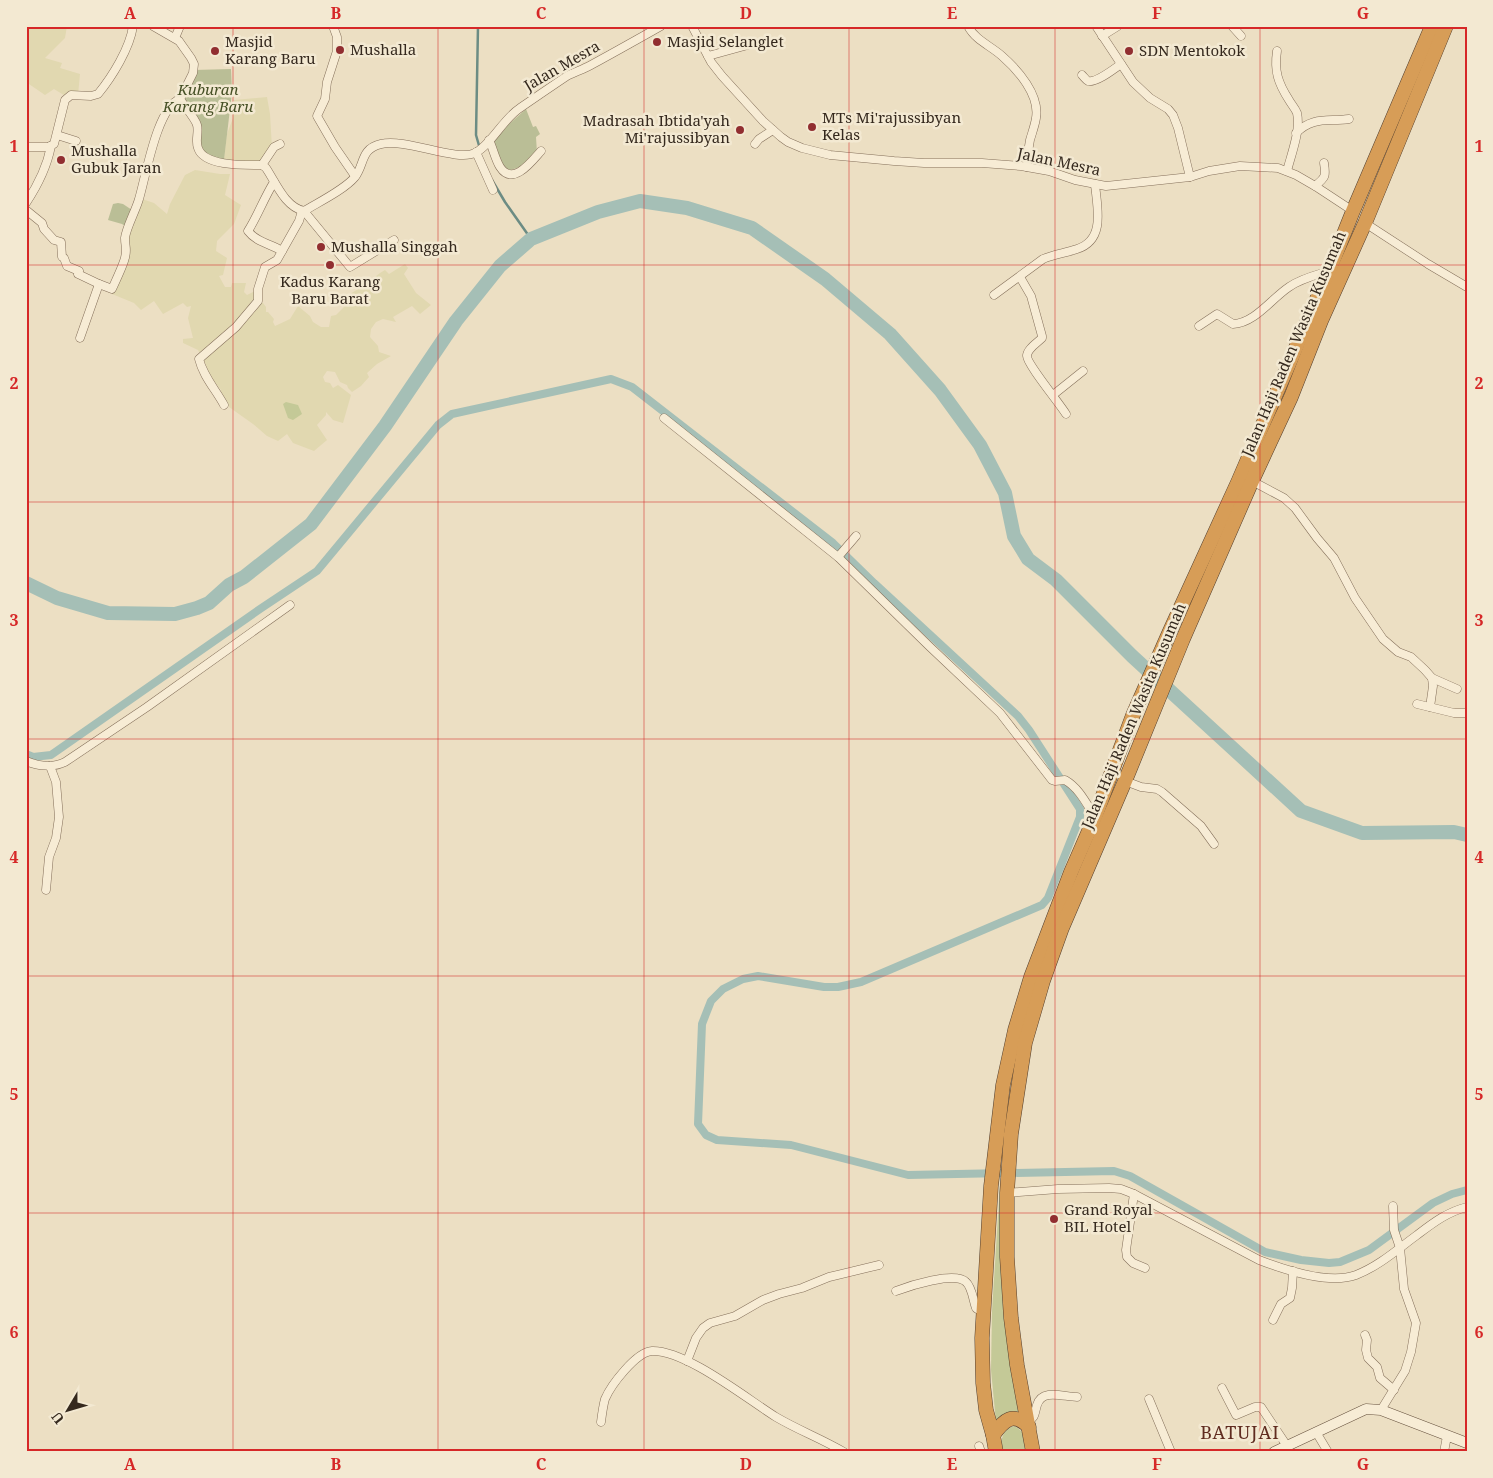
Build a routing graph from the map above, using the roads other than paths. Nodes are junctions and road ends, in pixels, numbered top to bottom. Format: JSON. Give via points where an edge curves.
{"nodes":[{"id":1,"x":133,"y":26,"type":"edge"},
{"id":2,"x":153,"y":26,"type":"edge"},
{"id":3,"x":180,"y":26,"type":"edge"},
{"id":4,"x":333,"y":26,"type":"edge"},
{"id":5,"x":661,"y":26,"type":"edge"},
{"id":6,"x":692,"y":26,"type":"edge"},
{"id":7,"x":968,"y":26,"type":"edge"},
{"id":8,"x":1096,"y":26,"type":"edge"},
{"id":9,"x":1118,"y":26,"type":"edge"},
{"id":10,"x":1232,"y":26,"type":"edge"},
{"id":11,"x":1432,"y":26,"type":"edge"},
{"id":12,"x":1446,"y":26,"type":"edge"},
{"id":13,"x":1102,"y":36,"type":"junction"},
{"id":14,"x":1241,"y":36,"type":"dead end"},
{"id":15,"x":175,"y":38,"type":"junction"},
{"id":16,"x":748,"y":45,"type":"dead end"},
{"id":17,"x":1277,"y":51,"type":"dead end"},
{"id":18,"x":708,"y":56,"type":"junction"},
{"id":19,"x":1121,"y":64,"type":"junction"},
{"id":20,"x":1082,"y":75,"type":"dead end"},
{"id":21,"x":180,"y":99,"type":"junction"},
{"id":22,"x":1403,"y":114,"type":"junction"},
{"id":23,"x":1349,"y":119,"type":"dead end"},
{"id":24,"x":773,"y":130,"type":"junction"},
{"id":25,"x":1296,"y":133,"type":"junction"},
{"id":26,"x":57,"y":135,"type":"junction"},
{"id":27,"x":76,"y":141,"type":"dead end"},
{"id":28,"x":488,"y":142,"type":"junction"},
{"id":29,"x":280,"y":144,"type":"dead end"},
{"id":30,"x":755,"y":144,"type":"dead end"},
{"id":31,"x":26,"y":146,"type":"edge"},
{"id":32,"x":51,"y":146,"type":"junction"},
{"id":33,"x":478,"y":151,"type":"junction"},
{"id":34,"x":541,"y":151,"type":"dead end"},
{"id":35,"x":1324,"y":163,"type":"dead end"},
{"id":36,"x":262,"y":165,"type":"junction"},
{"id":37,"x":1027,"y":167,"type":"junction"},
{"id":38,"x":1287,"y":172,"type":"junction"},
{"id":39,"x":356,"y":176,"type":"junction"},
{"id":40,"x":1190,"y":176,"type":"junction"},
{"id":41,"x":274,"y":182,"type":"junction"},
{"id":42,"x":1095,"y":184,"type":"junction"},
{"id":43,"x":1315,"y":186,"type":"junction"},
{"id":44,"x":493,"y":190,"type":"dead end"},
{"id":45,"x":26,"y":203,"type":"edge"},
{"id":46,"x":1350,"y":209,"type":"junction"},
{"id":47,"x":26,"y":210,"type":"edge"},
{"id":48,"x":303,"y":211,"type":"junction"},
{"id":49,"x":1365,"y":223,"type":"junction"},
{"id":50,"x":394,"y":240,"type":"dead end"},
{"id":51,"x":282,"y":251,"type":"junction"},
{"id":52,"x":1329,"y":271,"type":"junction"},
{"id":53,"x":1020,"y":277,"type":"junction"},
{"id":54,"x":98,"y":284,"type":"junction"},
{"id":55,"x":1467,"y":287,"type":"edge"},
{"id":56,"x":994,"y":295,"type":"dead end"},
{"id":57,"x":1325,"y":296,"type":"junction"},
{"id":58,"x":1199,"y":326,"type":"dead end"},
{"id":59,"x":80,"y":338,"type":"dead end"},
{"id":60,"x":1083,"y":371,"type":"dead end"},
{"id":61,"x":1053,"y":395,"type":"junction"},
{"id":62,"x":224,"y":405,"type":"dead end"},
{"id":63,"x":1066,"y":414,"type":"dead end"},
{"id":64,"x":664,"y":418,"type":"dead end"},
{"id":65,"x":1252,"y":480,"type":"junction"},
{"id":66,"x":856,"y":536,"type":"dead end"},
{"id":67,"x":839,"y":556,"type":"junction"},
{"id":68,"x":290,"y":605,"type":"dead end"},
{"id":69,"x":1432,"y":678,"type":"junction"},
{"id":70,"x":1457,"y":689,"type":"dead end"},
{"id":71,"x":1417,"y":704,"type":"dead end"},
{"id":72,"x":1430,"y":707,"type":"junction"},
{"id":73,"x":1467,"y":713,"type":"edge"},
{"id":74,"x":26,"y":762,"type":"edge"},
{"id":75,"x":50,"y":766,"type":"junction"},
{"id":76,"x":1125,"y":781,"type":"junction"},
{"id":77,"x":1094,"y":817,"type":"junction"},
{"id":78,"x":1214,"y":844,"type":"dead end"},
{"id":79,"x":46,"y":890,"type":"dead end"},
{"id":80,"x":1037,"y":979,"type":"junction"},
{"id":81,"x":1007,"y":1191,"type":"junction"},
{"id":82,"x":1134,"y":1194,"type":"junction"},
{"id":83,"x":1393,"y":1206,"type":"dead end"},
{"id":84,"x":1467,"y":1207,"type":"edge"},
{"id":85,"x":1400,"y":1246,"type":"junction"},
{"id":86,"x":879,"y":1265,"type":"dead end"},
{"id":87,"x":1145,"y":1268,"type":"dead end"},
{"id":88,"x":1293,"y":1271,"type":"junction"},
{"id":89,"x":896,"y":1291,"type":"dead end"},
{"id":90,"x":984,"y":1310,"type":"junction"},
{"id":91,"x":1273,"y":1320,"type":"dead end"},
{"id":92,"x":1365,"y":1335,"type":"dead end"},
{"id":93,"x":687,"y":1361,"type":"junction"},
{"id":94,"x":1222,"y":1388,"type":"dead end"},
{"id":95,"x":1394,"y":1390,"type":"junction"},
{"id":96,"x":1077,"y":1396,"type":"dead end"},
{"id":97,"x":1150,"y":1399,"type":"dead end"},
{"id":98,"x":1382,"y":1410,"type":"junction"},
{"id":99,"x":601,"y":1422,"type":"dead end"},
{"id":100,"x":1028,"y":1425,"type":"junction"},
{"id":101,"x":1316,"y":1432,"type":"junction"},
{"id":102,"x":993,"y":1436,"type":"junction"},
{"id":103,"x":1447,"y":1436,"type":"junction"},
{"id":104,"x":1467,"y":1443,"type":"edge"},
{"id":105,"x":1286,"y":1446,"type":"junction"},
{"id":106,"x":844,"y":1452,"type":"edge"},
{"id":107,"x":996,"y":1452,"type":"edge"},
{"id":108,"x":1033,"y":1452,"type":"edge"},
{"id":109,"x":1171,"y":1452,"type":"edge"},
{"id":110,"x":1274,"y":1452,"type":"edge"},
{"id":111,"x":1328,"y":1452,"type":"edge"},
{"id":112,"x":1444,"y":1452,"type":"edge"}],
"edges":[{"from":1,"to":26,"type":"street","via":[[126,50],[100,92],[93,96],[70,95],[65,100]]},
{"from":2,"to":15,"type":"street"},
{"from":3,"to":15,"type":"street"},
{"from":4,"to":39,"type":"street","via":[[337,51],[325,99],[317,116]]},
{"from":5,"to":28,"type":"street","name":"Jalan Mesra","via":[[568,76],[518,109]]},
{"from":6,"to":18,"type":"street","name":"Jalan Mesra"},
{"from":7,"to":37,"type":"street","via":[[975,36],[1003,56],[1034,98],[1036,117]]},
{"from":8,"to":13,"type":"street"},
{"from":9,"to":13,"type":"street"},
{"from":10,"to":14,"type":"street"},
{"from":11,"to":22,"type":"highway","name":"Jalan Haji Raden Wasita Kusumah"},
{"from":12,"to":22,"type":"highway","name":"Jalan Haji Raden Wasita Kusumah"},
{"from":13,"to":19,"type":"street"},
{"from":15,"to":21,"type":"street","via":[[194,64]]},
{"from":16,"to":18,"type":"street"},
{"from":17,"to":25,"type":"street","via":[[1277,79],[1296,110]]},
{"from":18,"to":24,"type":"street","name":"Jalan Mesra","via":[[722,76]]},
{"from":19,"to":20,"type":"street","via":[[1090,81]]},
{"from":19,"to":40,"type":"street","via":[[1142,92],[1173,115]]},
{"from":21,"to":36,"type":"street","via":[[195,120],[197,147],[202,154],[229,164]]},
{"from":21,"to":54,"type":"street","via":[[171,104],[160,122],[125,238],[127,251],[124,262],[112,289]]},
{"from":22,"to":46,"type":"highway","name":"Jalan Haji Raden Wasita Kusumah"},
{"from":22,"to":49,"type":"highway","name":"Jalan Haji Raden Wasita Kusumah"},
{"from":23,"to":25,"type":"street","via":[[1322,120],[1303,126]]},
{"from":24,"to":30,"type":"street"},
{"from":24,"to":37,"type":"street","name":"Jalan Mesra","via":[[788,142],[830,155],[916,163]]},
{"from":25,"to":38,"type":"street"},
{"from":26,"to":27,"type":"street"},
{"from":26,"to":32,"type":"street"},
{"from":28,"to":33,"type":"street","name":"Jalan Mesra"},
{"from":28,"to":34,"type":"street","via":[[505,172],[518,173]]},
{"from":29,"to":36,"type":"street","via":[[274,147]]},
{"from":31,"to":32,"type":"street"},
{"from":32,"to":45,"type":"street","via":[[48,162]]},
{"from":33,"to":39,"type":"street","via":[[456,154],[404,144],[381,144],[365,153]]},
{"from":33,"to":44,"type":"street"},
{"from":35,"to":43,"type":"street","via":[[1324,179]]},
{"from":36,"to":41,"type":"street"},
{"from":37,"to":42,"type":"street","name":"Jalan Mesra"},
{"from":38,"to":40,"type":"street","name":"Jalan Mesra","via":[[1278,168],[1240,166]]},
{"from":38,"to":43,"type":"street","name":"Jalan Mesra"},
{"from":39,"to":48,"type":"street","via":[[347,185]]},
{"from":40,"to":42,"type":"street","name":"Jalan Mesra","via":[[1106,186]]},
{"from":41,"to":48,"type":"street","via":[[288,201]]},
{"from":41,"to":51,"type":"street","via":[[248,231]]},
{"from":42,"to":53,"type":"street","via":[[1098,224],[1093,238],[1081,248],[1043,259]]},
{"from":43,"to":46,"type":"street","name":"Jalan Mesra"},
{"from":46,"to":52,"type":"highway","name":"Jalan Haji Raden Wasita Kusumah"},
{"from":47,"to":54,"type":"street","via":[[54,240],[61,242],[62,257],[67,266]]},
{"from":48,"to":50,"type":"street","via":[[350,267]]},
{"from":48,"to":51,"type":"street"},
{"from":49,"to":55,"type":"street"},
{"from":49,"to":57,"type":"highway","name":"Jalan Haji Raden Wasita Kusumah"},
{"from":51,"to":62,"type":"street","via":[[277,260],[265,267],[258,301],[236,327],[199,359]]},
{"from":52,"to":57,"type":"highway","name":"Jalan Haji Raden Wasita Kusumah"},
{"from":52,"to":58,"type":"street","via":[[1288,287],[1248,319],[1233,324],[1217,314]]},
{"from":53,"to":56,"type":"street"},
{"from":53,"to":61,"type":"street","via":[[1031,296],[1042,336],[1028,352],[1027,359]]},
{"from":54,"to":59,"type":"street"},
{"from":57,"to":65,"type":"highway","name":"Jalan Haji Raden Wasita Kusumah","via":[[1291,397]]},
{"from":57,"to":77,"type":"highway","name":"Jalan Haji Raden Wasita Kusumah","via":[[1168,633]]},
{"from":60,"to":61,"type":"street"},
{"from":61,"to":63,"type":"street"},
{"from":64,"to":67,"type":"street"},
{"from":65,"to":69,"type":"street","via":[[1295,508],[1334,558],[1355,598],[1383,639],[1398,652],[1411,657]]},
{"from":65,"to":76,"type":"highway","name":"Jalan Haji Raden Wasita Kusumah"},
{"from":66,"to":67,"type":"street"},
{"from":67,"to":77,"type":"street","via":[[1000,713],[1049,776],[1069,782],[1079,792]]},
{"from":68,"to":75,"type":"street","via":[[147,707],[65,762]]},
{"from":69,"to":70,"type":"street"},
{"from":69,"to":72,"type":"street"},
{"from":71,"to":72,"type":"street"},
{"from":72,"to":73,"type":"street"},
{"from":74,"to":75,"type":"street"},
{"from":75,"to":79,"type":"street","via":[[56,782],[60,817],[49,857]]},
{"from":76,"to":78,"type":"street","via":[[1162,792],[1201,826]]},
{"from":76,"to":80,"type":"highway","name":"Jalan Haji Raden Wasita Kusumah"},
{"from":77,"to":80,"type":"highway","name":"Jalan Haji Raden Wasita Kusumah","via":[[1071,872]]},
{"from":80,"to":81,"type":"highway","name":"Jalan Haji Raden Wasita Kusumah","via":[[1015,1105]]},
{"from":80,"to":90,"type":"highway","name":"Jalan Haji Raden Wasita Kusumah","via":[[1015,1030],[1003,1084],[990,1186]]},
{"from":81,"to":82,"type":"street","via":[[1109,1188]]},
{"from":81,"to":100,"type":"highway","name":"Jalan Haji Raden Wasita Kusumah","via":[[1011,1318]]},
{"from":82,"to":87,"type":"street","via":[[1127,1257]]},
{"from":82,"to":88,"type":"street","via":[[1259,1260]]},
{"from":83,"to":85,"type":"street","via":[[1394,1230]]},
{"from":84,"to":85,"type":"street","via":[[1445,1215]]},
{"from":85,"to":88,"type":"street","via":[[1354,1276],[1329,1278]]},
{"from":85,"to":95,"type":"street","via":[[1404,1289],[1416,1323],[1405,1371]]},
{"from":86,"to":93,"type":"street","via":[[779,1294],[735,1316],[710,1323],[696,1338]]},
{"from":88,"to":91,"type":"street","via":[[1290,1298],[1281,1304]]},
{"from":89,"to":90,"type":"street","via":[[940,1279],[959,1278],[969,1286],[977,1310]]},
{"from":90,"to":102,"type":"highway","name":"Jalan Haji Raden Wasita Kusumah","via":[[983,1383]]},
{"from":92,"to":95,"type":"street","via":[[1368,1358],[1377,1367],[1380,1378]]},
{"from":93,"to":99,"type":"street","via":[[666,1353],[646,1353],[614,1385],[605,1400]]},
{"from":93,"to":106,"type":"street","via":[[778,1418]]},
{"from":94,"to":105,"type":"street","via":[[1236,1415],[1261,1407]]},
{"from":95,"to":98,"type":"street"},
{"from":96,"to":100,"type":"street","via":[[1045,1395],[1037,1404]]},
{"from":97,"to":109,"type":"street"},
{"from":98,"to":101,"type":"main road","via":[[1366,1409]]},
{"from":98,"to":103,"type":"main road"},
{"from":100,"to":102,"type":"highway","via":[[1015,1418],[1008,1420]]},
{"from":100,"to":108,"type":"highway","name":"Jalan Haji Raden Wasita Kusumah"},
{"from":101,"to":105,"type":"main road"},
{"from":101,"to":111,"type":"street"},
{"from":102,"to":107,"type":"highway","name":"Jalan Haji Raden Wasita Kusumah"},
{"from":103,"to":104,"type":"main road"},
{"from":103,"to":112,"type":"street"},
{"from":105,"to":110,"type":"main road"}]}
